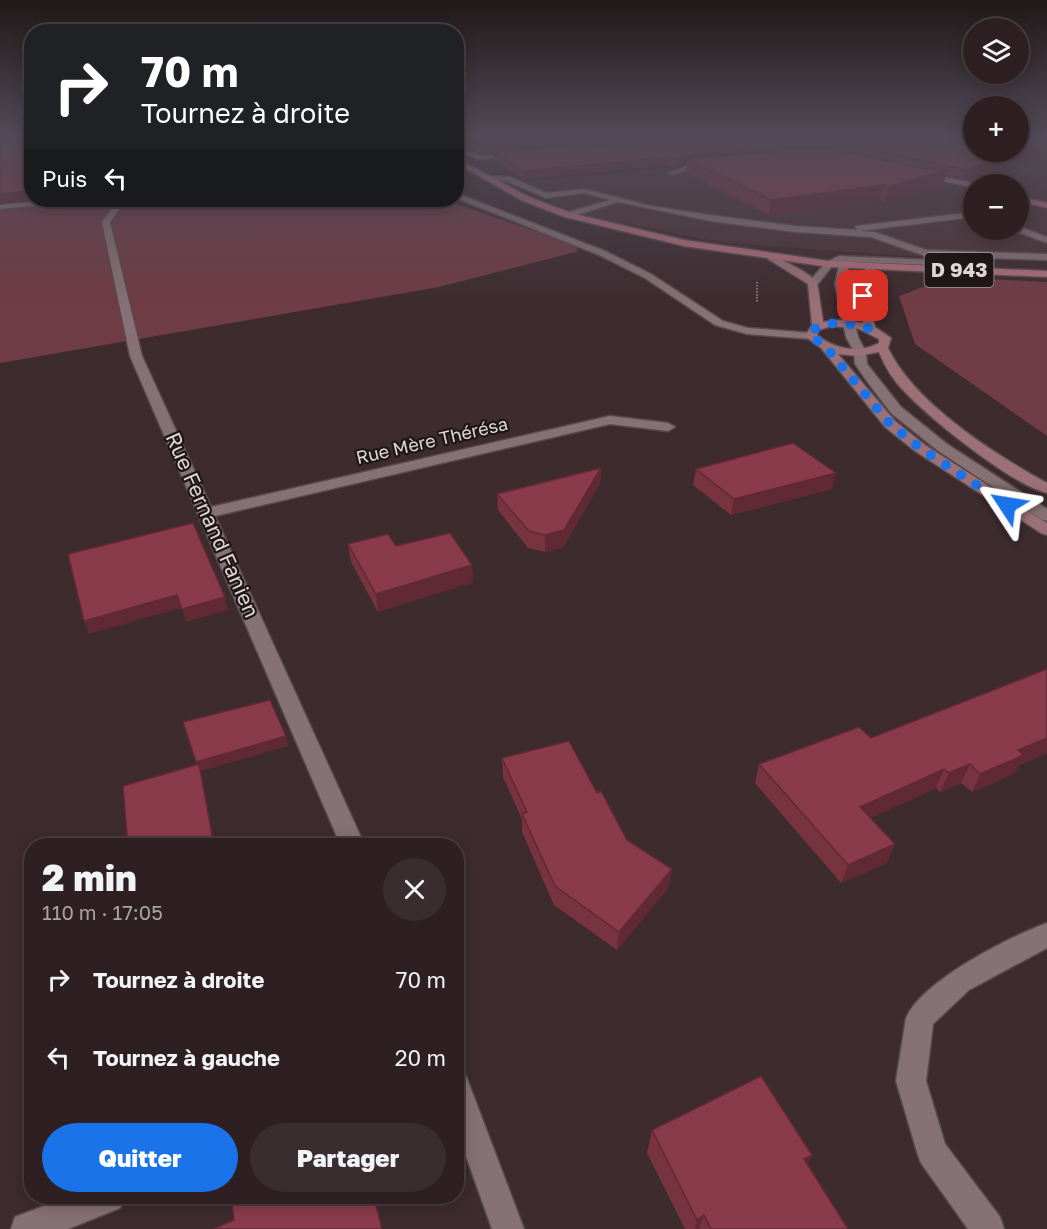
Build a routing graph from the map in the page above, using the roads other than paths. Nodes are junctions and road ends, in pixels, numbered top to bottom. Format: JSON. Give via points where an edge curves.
{"nodes":[{"id":1,"x":510,"y":190,"type":"edge"},
{"id":2,"x":533,"y":190,"type":"edge"},
{"id":3,"x":464,"y":198,"type":"edge"},
{"id":4,"x":617,"y":200,"type":"junction"},
{"id":5,"x":1029,"y":201,"type":"edge"},
{"id":6,"x":24,"y":205,"type":"edge"},
{"id":7,"x":1047,"y":206,"type":"edge"},
{"id":8,"x":0,"y":207,"type":"edge"},
{"id":9,"x":117,"y":207,"type":"edge"},
{"id":10,"x":568,"y":215,"type":"junction"},
{"id":11,"x":963,"y":215,"type":"edge"},
{"id":12,"x":813,"y":230,"type":"junction"},
{"id":13,"x":1029,"y":233,"type":"edge"},
{"id":14,"x":1047,"y":240,"type":"edge"},
{"id":15,"x":771,"y":257,"type":"junction"},
{"id":16,"x":1047,"y":257,"type":"edge"},
{"id":17,"x":849,"y":262,"type":"junction"},
{"id":18,"x":829,"y":264,"type":"junction"},
{"id":19,"x":872,"y":266,"type":"junction"},
{"id":20,"x":1047,"y":267,"type":"edge"},
{"id":21,"x":1047,"y":274,"type":"edge"},
{"id":22,"x":813,"y":284,"type":"junction"},
{"id":23,"x":850,"y":324,"type":"junction"},
{"id":24,"x":870,"y":329,"type":"junction"},
{"id":25,"x":814,"y":331,"type":"junction"},
{"id":26,"x":825,"y":346,"type":"junction"},
{"id":27,"x":882,"y":347,"type":"junction"},
{"id":28,"x":860,"y":352,"type":"junction"},
{"id":29,"x":668,"y":427,"type":"dead end"},
{"id":30,"x":1047,"y":489,"type":"edge"},
{"id":31,"x":207,"y":513,"type":"junction"},
{"id":32,"x":1047,"y":516,"type":"edge"},
{"id":33,"x":1047,"y":530,"type":"edge"},
{"id":34,"x":349,"y":838,"type":"edge"},
{"id":35,"x":1047,"y":935,"type":"edge"},
{"id":36,"x":464,"y":1108,"type":"edge"},
{"id":37,"x":91,"y":1204,"type":"edge"},
{"id":38,"x":27,"y":1229,"type":"edge"},
{"id":39,"x":508,"y":1229,"type":"edge"},
{"id":40,"x":988,"y":1229,"type":"edge"}],
"edges":[{"from":1,"to":10,"type":"main road"},
{"from":2,"to":4,"type":"street","via":[[546,196],[584,191]]},
{"from":3,"to":25,"type":"street","via":[[602,253],[648,276],[719,323],[747,331]]},
{"from":4,"to":10,"type":"street"},
{"from":4,"to":12,"type":"street","via":[[710,218]]},
{"from":5,"to":7,"type":"main road"},
{"from":6,"to":8,"type":"street"},
{"from":9,"to":31,"type":"street","name":"Rue Fernand Fanien","via":[[106,222],[136,356]]},
{"from":10,"to":15,"type":"main road","via":[[684,243]]},
{"from":11,"to":12,"type":"street","via":[[843,230]]},
{"from":12,"to":16,"type":"street","via":[[872,234],[925,253]]},
{"from":13,"to":14,"type":"street"},
{"from":15,"to":18,"type":"main road"},
{"from":15,"to":22,"type":"street"},
{"from":17,"to":18,"type":"street","via":[[840,259]]},
{"from":17,"to":19,"type":"main road","number":"D 943"},
{"from":17,"to":20,"type":"street"},
{"from":17,"to":23,"type":"street","via":[[840,284]]},
{"from":18,"to":22,"type":"street"},
{"from":19,"to":21,"type":"main road","number":"D 943"},
{"from":19,"to":24,"type":"street","via":[[861,281]]},
{"from":22,"to":25,"type":"street"},
{"from":23,"to":24,"type":"street"},
{"from":23,"to":25,"type":"street","via":[[832,323]]},
{"from":23,"to":28,"type":"street"},
{"from":24,"to":27,"type":"street","via":[[885,338]]},
{"from":25,"to":26,"type":"street"},
{"from":26,"to":28,"type":"street"},
{"from":26,"to":33,"type":"street","via":[[890,424],[920,448]]},
{"from":27,"to":28,"type":"street"},
{"from":27,"to":30,"type":"street","via":[[887,361],[937,416],[995,460]]},
{"from":28,"to":32,"type":"street","via":[[861,363],[896,410],[951,454]]},
{"from":29,"to":31,"type":"street","name":"Rue Mère Thérésa","via":[[610,420]]},
{"from":31,"to":34,"type":"street","name":"Rue Fernand Fanien"},
{"from":35,"to":40,"type":"street","via":[[960,981],[920,1018],[911,1081],[932,1152]]},
{"from":36,"to":39,"type":"street"},
{"from":37,"to":38,"type":"street"}]}
